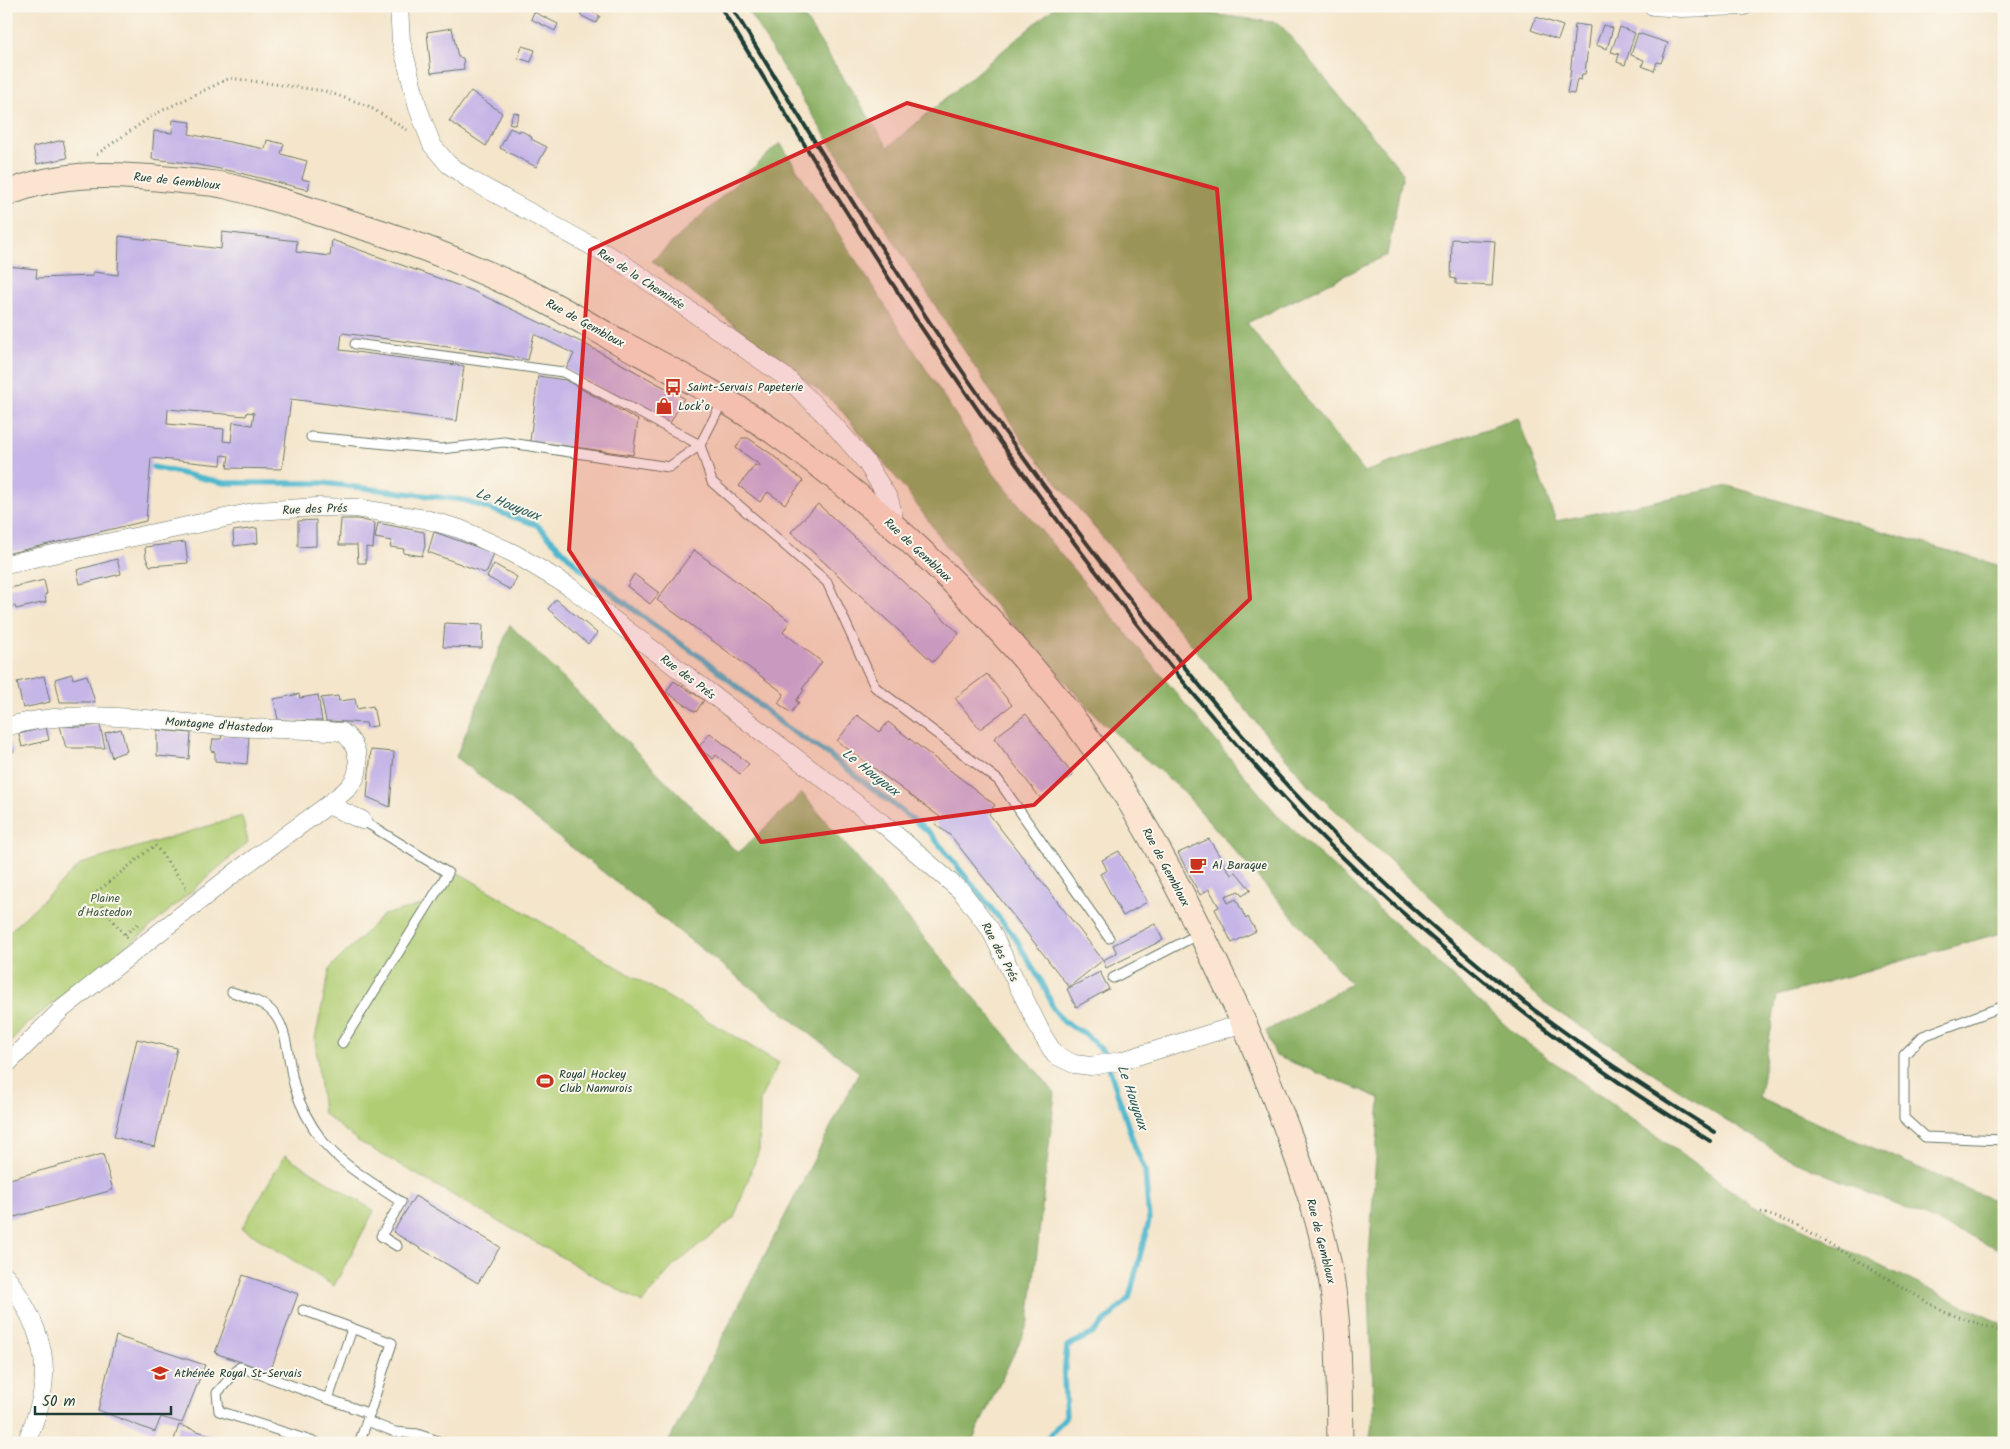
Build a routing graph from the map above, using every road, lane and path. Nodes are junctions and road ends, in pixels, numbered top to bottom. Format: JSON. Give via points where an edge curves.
{"nodes":[{"id":1,"x":399,"y":6,"type":"edge"},
{"id":2,"x":1653,"y":6,"type":"edge"},
{"id":3,"x":1744,"y":6,"type":"edge"},
{"id":4,"x":432,"y":145,"type":"junction"},
{"id":5,"x":95,"y":155,"type":"dead end"},
{"id":6,"x":6,"y":194,"type":"edge"},
{"id":7,"x":355,"y":344,"type":"dead end"},
{"id":8,"x":724,"y":399,"type":"junction"},
{"id":9,"x":311,"y":437,"type":"dead end"},
{"id":10,"x":700,"y":446,"type":"junction"},
{"id":11,"x":893,"y":526,"type":"junction"},
{"id":12,"x":6,"y":564,"type":"edge"},
{"id":13,"x":6,"y":727,"type":"edge"},
{"id":14,"x":328,"y":805,"type":"junction"},
{"id":15,"x":362,"y":820,"type":"joint"},
{"id":16,"x":179,"y":893,"type":"dead end"},
{"id":17,"x":140,"y":922,"type":"dead end"},
{"id":18,"x":1201,"y":933,"type":"junction"},
{"id":19,"x":125,"y":934,"type":"junction"},
{"id":20,"x":1110,"y":938,"type":"dead end"},
{"id":21,"x":137,"y":950,"type":"junction"},
{"id":22,"x":1113,"y":978,"type":"dead end"},
{"id":23,"x":232,"y":992,"type":"dead end"},
{"id":24,"x":2004,"y":1006,"type":"edge"},
{"id":25,"x":1244,"y":1023,"type":"junction"},
{"id":26,"x":342,"y":1043,"type":"dead end"},
{"id":27,"x":6,"y":1065,"type":"edge"},
{"id":28,"x":2004,"y":1140,"type":"edge"},
{"id":29,"x":1761,"y":1212,"type":"dead end"},
{"id":30,"x":397,"y":1246,"type":"dead end"},
{"id":31,"x":6,"y":1276,"type":"edge"},
{"id":32,"x":303,"y":1310,"type":"dead end"},
{"id":33,"x":352,"y":1329,"type":"junction"},
{"id":34,"x":2004,"y":1332,"type":"edge"},
{"id":35,"x":328,"y":1399,"type":"junction"},
{"id":36,"x":368,"y":1418,"type":"junction"},
{"id":37,"x":416,"y":1438,"type":"edge"},
{"id":38,"x":26,"y":1443,"type":"edge"},
{"id":39,"x":317,"y":1443,"type":"edge"},
{"id":40,"x":359,"y":1443,"type":"edge"},
{"id":41,"x":444,"y":1443,"type":"edge"},
{"id":42,"x":1340,"y":1443,"type":"edge"}],
"edges":[{"from":1,"to":4,"type":"street","name":"Rue de la Cheminée","via":[[402,41],[418,108]]},
{"from":2,"to":3,"type":"street"},
{"from":4,"to":5,"type":"path","via":[[368,106],[325,91],[230,78],[155,114]]},
{"from":4,"to":11,"type":"street","name":"Rue de la Cheminée","via":[[448,164],[469,179],[619,261],[788,379],[866,462],[889,499]]},
{"from":6,"to":8,"type":"main road","name":"Rue de Gembloux","via":[[64,177],[131,176],[224,185],[398,237],[526,292]]},
{"from":7,"to":10,"type":"lane","via":[[562,372]]},
{"from":8,"to":10,"type":"lane"},
{"from":8,"to":11,"type":"main road","name":"Rue de Gembloux","via":[[779,435]]},
{"from":9,"to":10,"type":"lane","via":[[441,449],[504,442],[668,467]]},
{"from":10,"to":20,"type":"lane","via":[[712,482],[827,582],[875,687],[998,780]]},
{"from":11,"to":18,"type":"main road","name":"Rue de Gembloux","via":[[986,614],[1058,698],[1126,796]]},
{"from":12,"to":25,"type":"street","name":"Rue des Prés","via":[[258,511],[356,508],[425,519],[460,529],[513,553],[570,587],[882,823],[962,892],[990,930],[1055,1055],[1074,1064],[1091,1066],[1121,1061]]},
{"from":13,"to":14,"type":"street","name":"Montagne d'Hastedon","via":[[29,720],[98,716],[240,728],[342,732],[355,744],[358,769],[350,786]]},
{"from":14,"to":15,"type":"street"},
{"from":14,"to":21,"type":"street","name":"Montagne d'Hastedon"},
{"from":15,"to":26,"type":"lane","via":[[448,873]]},
{"from":16,"to":19,"type":"path","via":[[187,888],[155,845],[93,895]]},
{"from":17,"to":19,"type":"path"},
{"from":18,"to":22,"type":"lane"},
{"from":18,"to":25,"type":"main road","name":"Rue de Gembloux"},
{"from":19,"to":21,"type":"path"},
{"from":21,"to":27,"type":"street","name":"Montagne d'Hastedon","via":[[62,1009]]},
{"from":23,"to":30,"type":"lane","via":[[258,1002],[274,1013],[281,1024],[295,1088],[321,1139],[352,1169],[401,1202],[381,1236]]},
{"from":24,"to":28,"type":"lane","via":[[1923,1036],[1904,1055],[1904,1118],[1925,1137]]},
{"from":25,"to":42,"type":"main road","name":"Rue de Gembloux","via":[[1302,1172],[1320,1230],[1333,1289]]},
{"from":29,"to":34,"type":"path","via":[[1798,1224],[1944,1312]]},
{"from":31,"to":38,"type":"street","via":[[36,1329],[45,1363],[39,1406]]},
{"from":32,"to":33,"type":"lane"},
{"from":33,"to":35,"type":"lane"},
{"from":33,"to":36,"type":"lane","via":[[392,1343]]},
{"from":35,"to":36,"type":"lane"},
{"from":35,"to":39,"type":"lane","via":[[240,1367],[217,1393],[219,1411]]},
{"from":36,"to":37,"type":"lane","via":[[395,1432]]},
{"from":36,"to":40,"type":"lane"},
{"from":37,"to":41,"type":"lane"}]}
